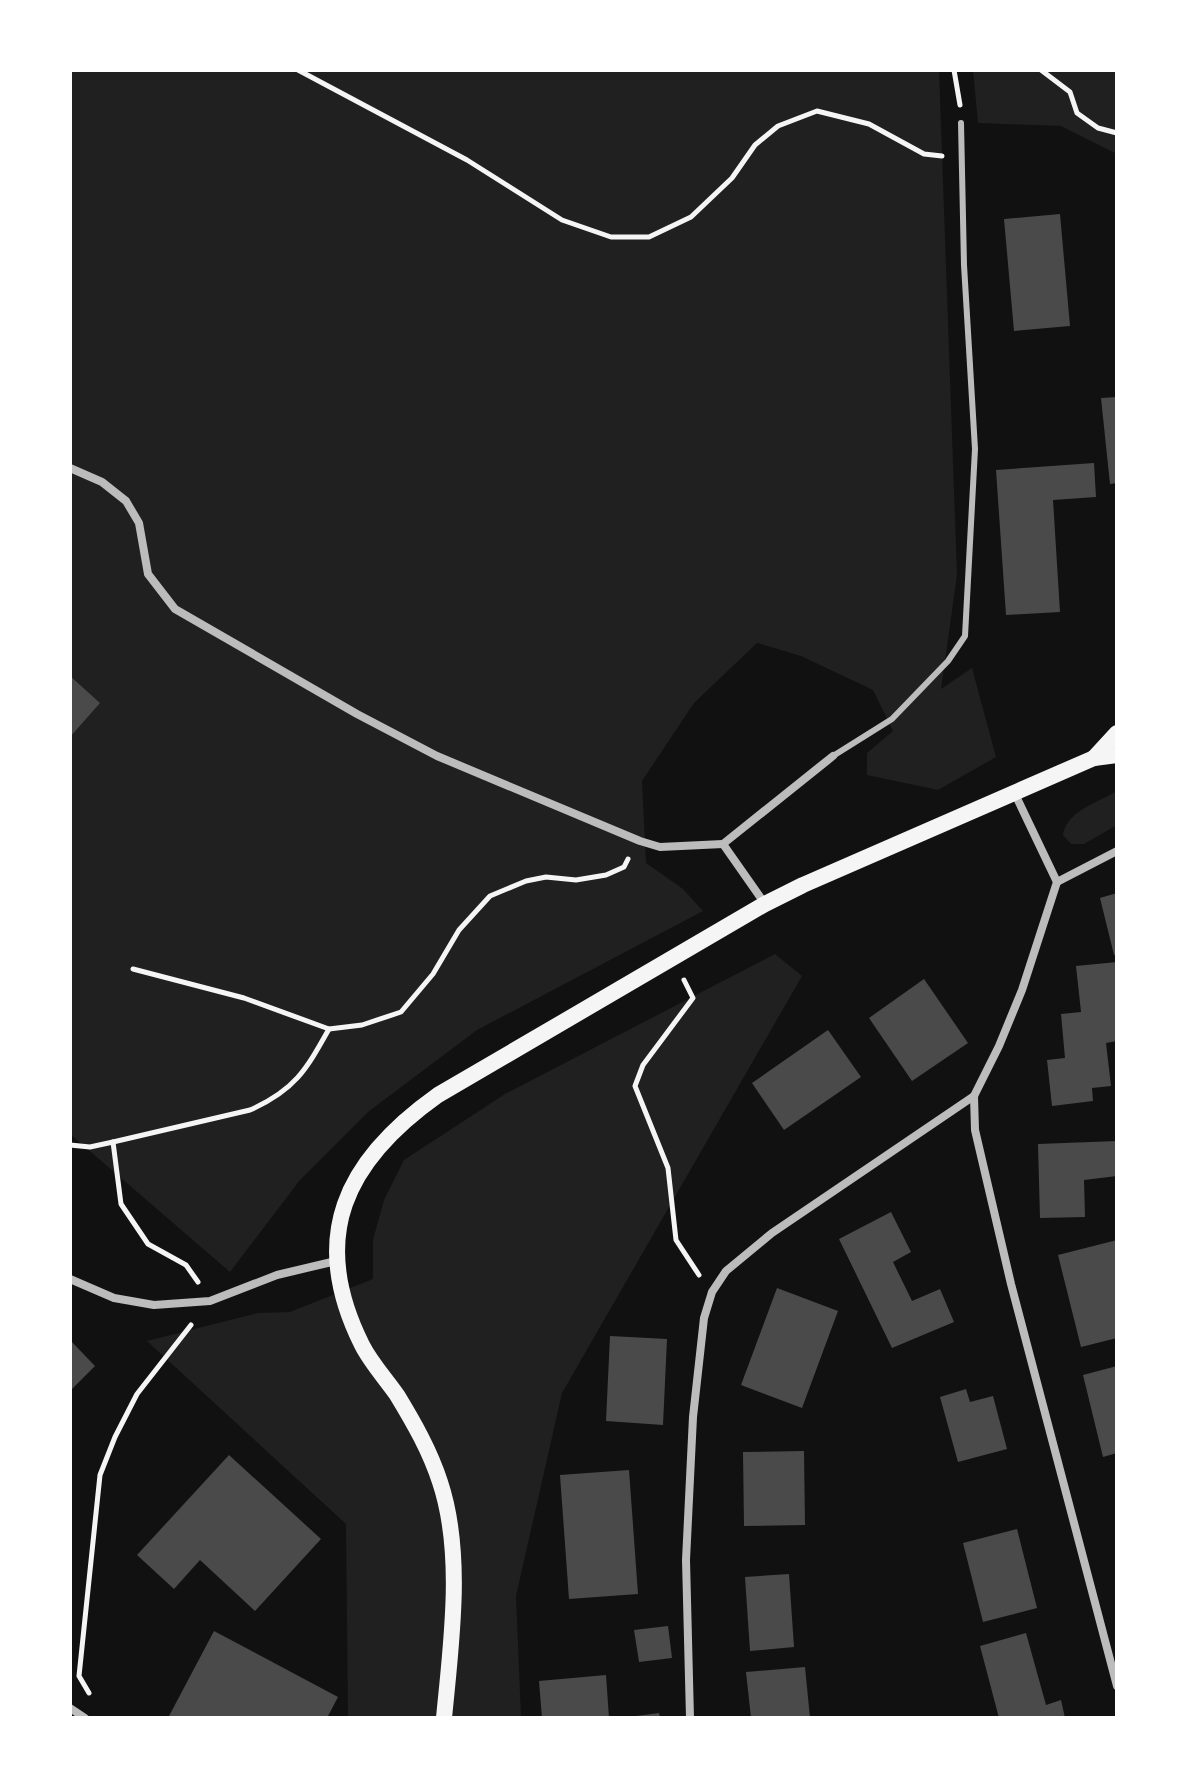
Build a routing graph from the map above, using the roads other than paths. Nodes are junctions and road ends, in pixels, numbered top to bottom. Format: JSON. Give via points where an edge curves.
{"nodes":[{"id":1,"x":961,"y":123,"type":"road end"},
{"id":2,"x":70,"y":468,"type":"edge"},
{"id":3,"x":1117,"y":733,"type":"edge"},
{"id":4,"x":1117,"y":755,"type":"edge"},
{"id":5,"x":833,"y":756,"type":"joint"},
{"id":6,"x":1094,"y":758,"type":"junction"},
{"id":7,"x":1015,"y":794,"type":"junction"},
{"id":8,"x":723,"y":844,"type":"junction"},
{"id":9,"x":1117,"y":851,"type":"edge"},
{"id":10,"x":1057,"y":882,"type":"junction"},
{"id":11,"x":765,"y":904,"type":"junction"},
{"id":12,"x":974,"y":1096,"type":"junction"},
{"id":13,"x":336,"y":1261,"type":"junction"},
{"id":14,"x":70,"y":1279,"type":"edge"},
{"id":15,"x":1117,"y":1686,"type":"edge"},
{"id":16,"x":70,"y":1708,"type":"edge"},
{"id":17,"x":85,"y":1718,"type":"edge"},
{"id":18,"x":444,"y":1718,"type":"edge"},
{"id":19,"x":690,"y":1718,"type":"edge"}],
"edges":[{"from":1,"to":5,"type":"lane","via":[[975,449],[965,636],[892,719]]},
{"from":2,"to":8,"type":"street","via":[[102,482],[126,501],[139,523],[148,574],[175,609],[343,706],[437,756],[640,841],[660,847]]},
{"from":3,"to":6,"type":"main road"},
{"from":4,"to":6,"type":"main road"},
{"from":5,"to":8,"type":"street"},
{"from":6,"to":7,"type":"main road"},
{"from":7,"to":10,"type":"street"},
{"from":7,"to":11,"type":"main road"},
{"from":8,"to":11,"type":"street"},
{"from":9,"to":10,"type":"street"},
{"from":10,"to":12,"type":"street","via":[[1022,990]]},
{"from":11,"to":13,"type":"main road","via":[[407,1116],[363,1164],[349,1190]]},
{"from":12,"to":15,"type":"street","via":[[975,1130],[1011,1284]]},
{"from":12,"to":19,"type":"street","via":[[772,1233],[726,1271],[712,1292],[704,1318],[693,1417],[686,1560]]},
{"from":13,"to":14,"type":"street","via":[[277,1275],[210,1301],[154,1305],[114,1298]]},
{"from":13,"to":18,"type":"main road","via":[[363,1347],[427,1446],[441,1486],[454,1568]]},
{"from":16,"to":17,"type":"street"}]}
